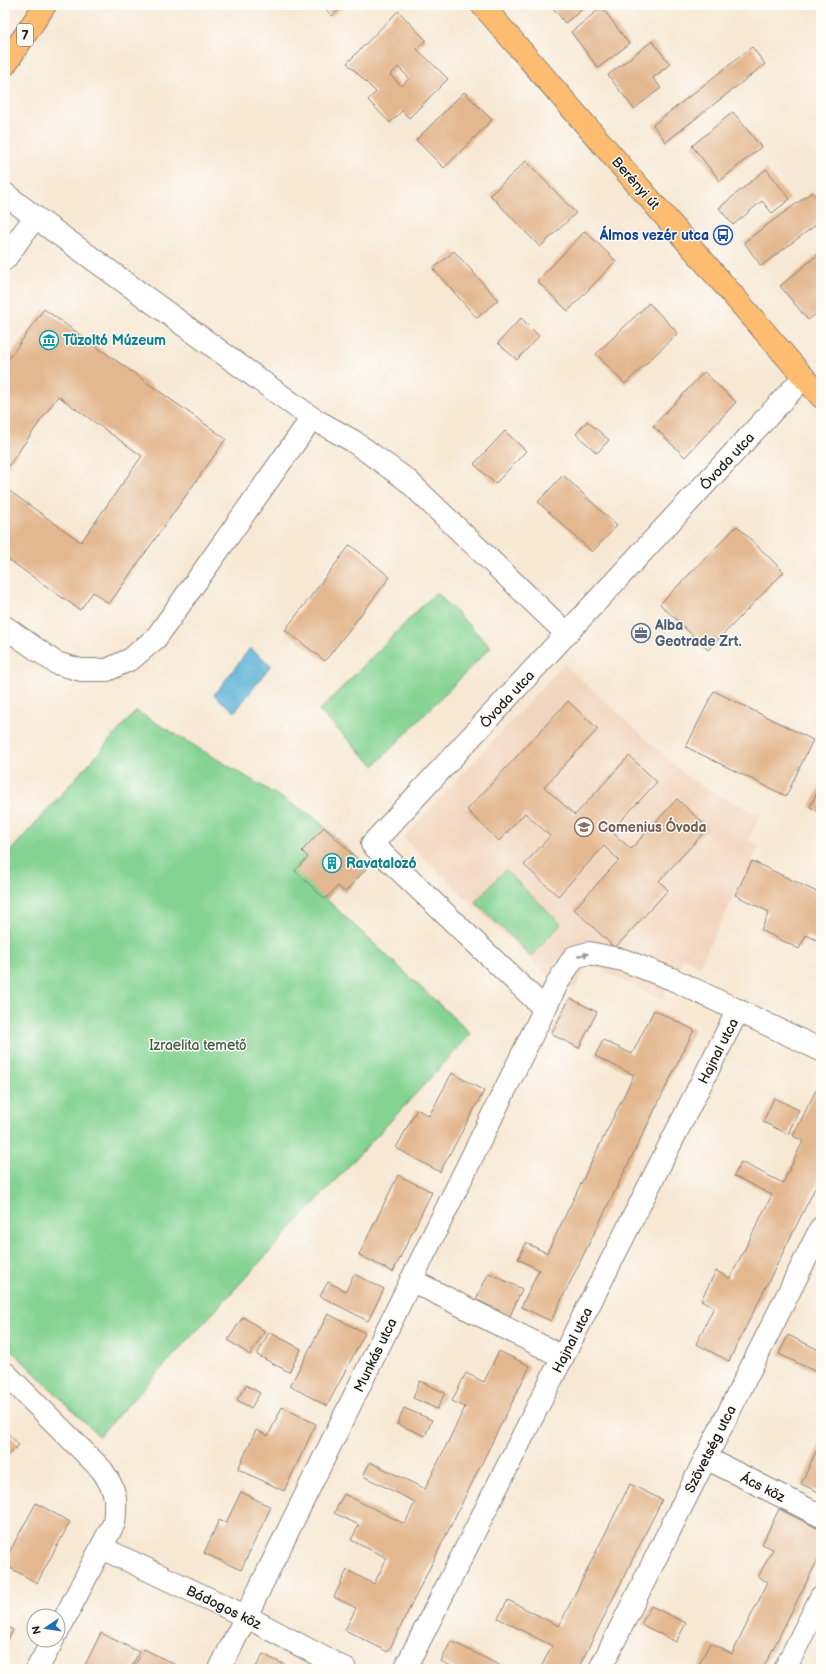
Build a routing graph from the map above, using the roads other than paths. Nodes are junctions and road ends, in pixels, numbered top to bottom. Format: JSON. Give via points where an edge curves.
{"nodes":[{"id":1,"x":45,"y":5,"type":"edge"},
{"id":2,"x":482,"y":5,"type":"edge"},
{"id":3,"x":5,"y":65,"type":"edge"},
{"id":4,"x":5,"y":194,"type":"edge"},
{"id":5,"x":35,"y":217,"type":"junction"},
{"id":6,"x":5,"y":259,"type":"edge"},
{"id":7,"x":804,"y":377,"type":"junction"},
{"id":8,"x":821,"y":397,"type":"edge"},
{"id":9,"x":312,"y":418,"type":"junction"},
{"id":10,"x":5,"y":627,"type":"edge"},
{"id":11,"x":567,"y":634,"type":"junction"},
{"id":12,"x":545,"y":1009,"type":"junction"},
{"id":13,"x":738,"y":1010,"type":"junction"},
{"id":14,"x":821,"y":1050,"type":"edge"},
{"id":15,"x":821,"y":1228,"type":"edge"},
{"id":16,"x":411,"y":1280,"type":"junction"},
{"id":17,"x":563,"y":1357,"type":"junction"},
{"id":18,"x":5,"y":1373,"type":"edge"},
{"id":19,"x":706,"y":1458,"type":"junction"},
{"id":20,"x":821,"y":1516,"type":"edge"},
{"id":21,"x":102,"y":1548,"type":"junction"},
{"id":22,"x":821,"y":1597,"type":"edge"},
{"id":23,"x":66,"y":1616,"type":"edge"},
{"id":24,"x":246,"y":1618,"type":"junction"},
{"id":25,"x":49,"y":1648,"type":"edge"},
{"id":26,"x":37,"y":1669,"type":"edge"},
{"id":27,"x":220,"y":1669,"type":"edge"},
{"id":28,"x":345,"y":1669,"type":"edge"},
{"id":29,"x":405,"y":1669,"type":"edge"},
{"id":30,"x":600,"y":1669,"type":"edge"},
{"id":31,"x":785,"y":1669,"type":"edge"}],
"edges":[{"from":1,"to":3,"type":"main road","number":"7"},
{"from":2,"to":7,"type":"main road","name":"Berényi út"},
{"from":4,"to":5,"type":"street"},
{"from":5,"to":6,"type":"street"},
{"from":5,"to":9,"type":"street"},
{"from":7,"to":8,"type":"main road","name":"Berényi út"},
{"from":7,"to":11,"type":"street","name":"Óvoda utca"},
{"from":9,"to":10,"type":"street","via":[[156,638],[131,659],[107,670],[81,670],[56,663]]},
{"from":9,"to":11,"type":"street","via":[[353,441],[407,480]]},
{"from":11,"to":12,"type":"street","name":"Óvoda utca","via":[[372,844]]},
{"from":12,"to":13,"type":"street","name":"Munkás utca","one_way":true,"via":[[574,957],[589,953],[623,960],[672,979]]},
{"from":12,"to":16,"type":"street","name":"Munkás utca"},
{"from":13,"to":14,"type":"street","name":"Munkás utca"},
{"from":13,"to":17,"type":"street","name":"Hajnal utca"},
{"from":15,"to":19,"type":"street","name":"Szövetség utca"},
{"from":16,"to":17,"type":"street"},
{"from":16,"to":24,"type":"street","name":"Munkás utca"},
{"from":17,"to":29,"type":"street","name":"Hajnal utca"},
{"from":18,"to":21,"type":"street","via":[[102,1470],[113,1488],[116,1504],[114,1523]]},
{"from":19,"to":20,"type":"street","name":"Ács köz"},
{"from":19,"to":30,"type":"street","name":"Szövetség utca"},
{"from":21,"to":23,"type":"street"},
{"from":21,"to":24,"type":"street","name":"Bádogos köz"},
{"from":22,"to":31,"type":"street"},
{"from":24,"to":27,"type":"street","name":"Munkás utca"},
{"from":24,"to":28,"type":"street","name":"Bádogos köz"},
{"from":25,"to":26,"type":"street"}]}
